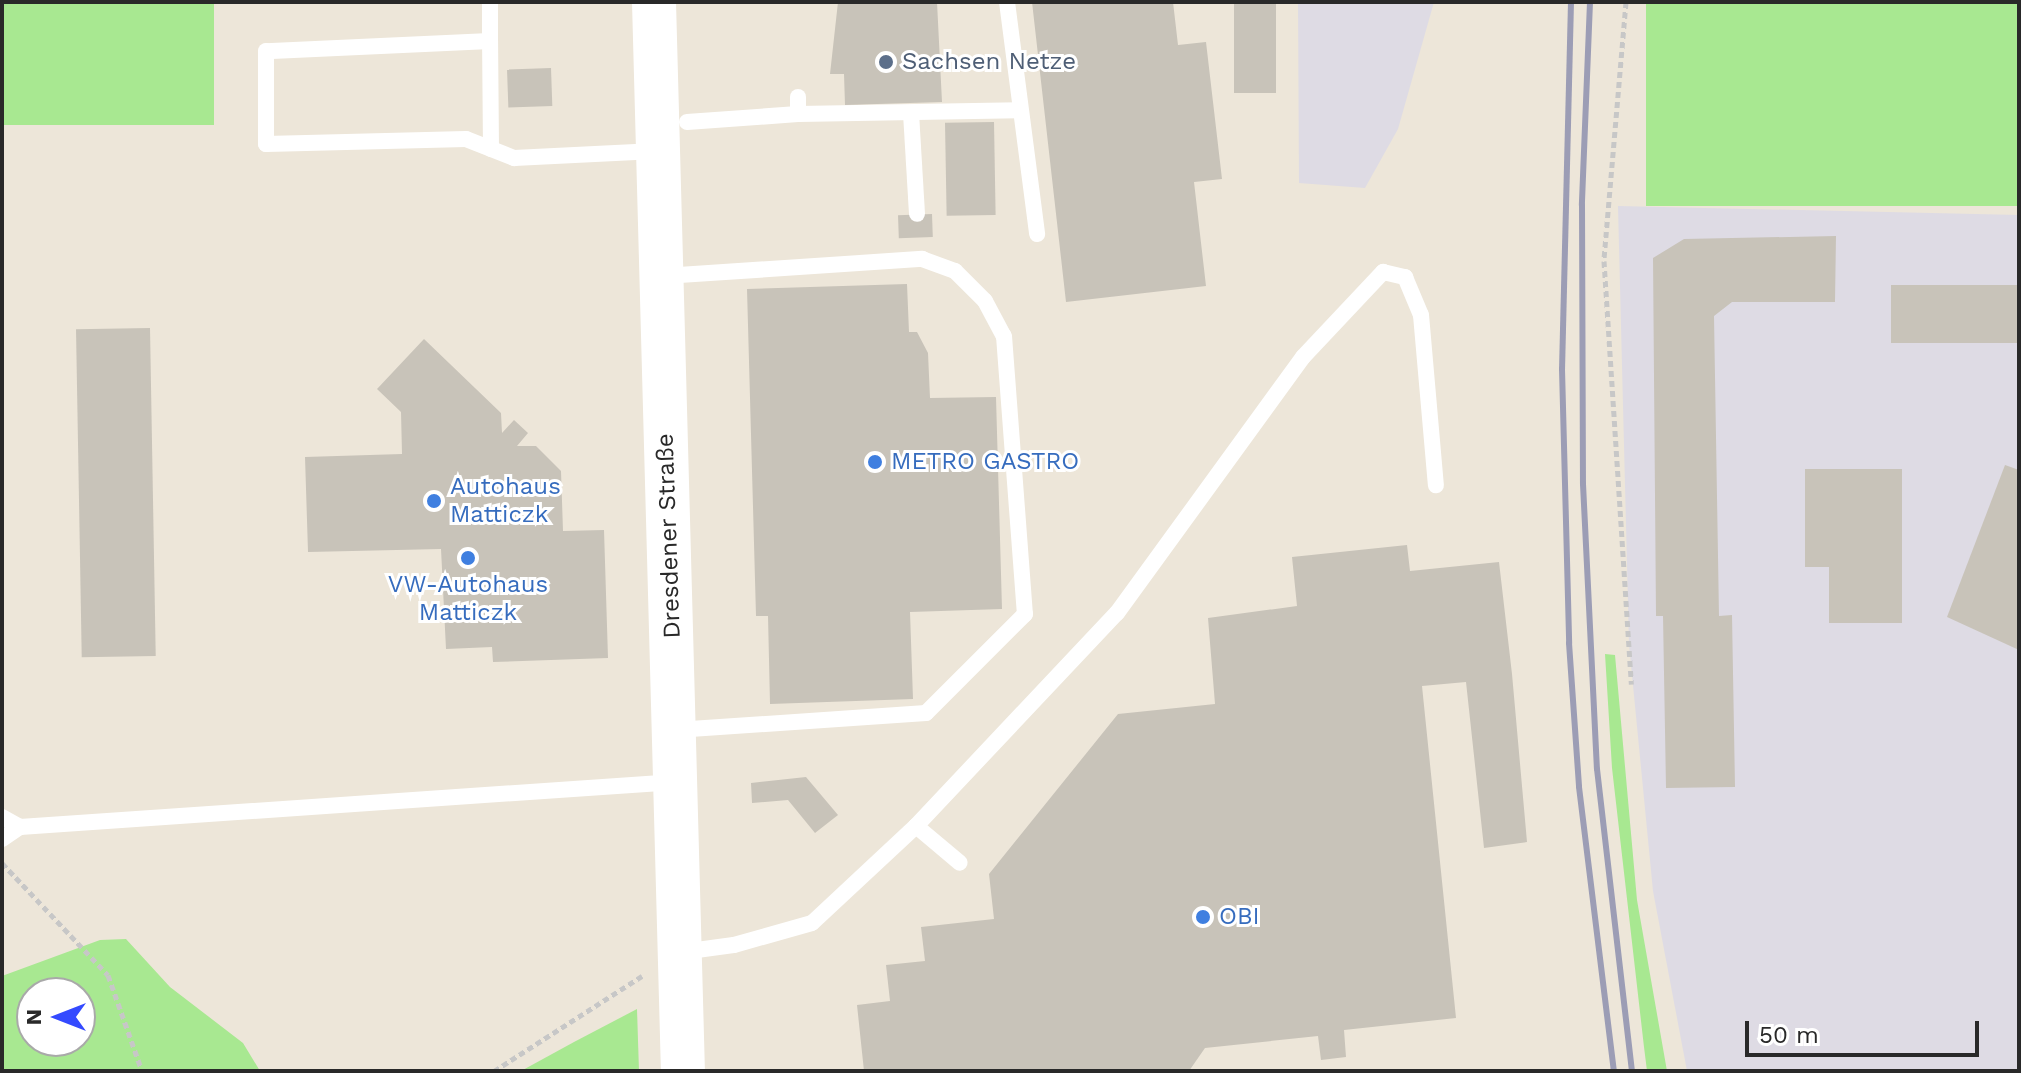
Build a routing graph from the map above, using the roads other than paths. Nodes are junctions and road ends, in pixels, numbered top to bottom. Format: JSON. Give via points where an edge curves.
{"nodes":[{"id":1,"x":490,"y":2,"type":"edge"},
{"id":2,"x":654,"y":2,"type":"edge"},
{"id":3,"x":1007,"y":2,"type":"edge"},
{"id":4,"x":490,"y":41,"type":"junction"},
{"id":5,"x":1020,"y":110,"type":"junction"},
{"id":6,"x":911,"y":113,"type":"junction"},
{"id":7,"x":672,"y":137,"type":"junction"},
{"id":8,"x":491,"y":149,"type":"junction"},
{"id":9,"x":917,"y":214,"type":"dead end"},
{"id":10,"x":1037,"y":234,"type":"dead end"},
{"id":11,"x":662,"y":276,"type":"junction"},
{"id":12,"x":1436,"y":485,"type":"dead end"},
{"id":13,"x":675,"y":730,"type":"junction"},
{"id":14,"x":676,"y":782,"type":"junction"},
{"id":15,"x":2,"y":817,"type":"edge"},
{"id":16,"x":916,"y":826,"type":"junction"},
{"id":17,"x":20,"y":827,"type":"junction"},
{"id":18,"x":2,"y":839,"type":"edge"},
{"id":19,"x":960,"y":863,"type":"dead end"},
{"id":20,"x":680,"y":952,"type":"junction"},
{"id":21,"x":683,"y":1071,"type":"edge"}],
"edges":[{"from":1,"to":4,"type":"lane"},
{"from":2,"to":7,"type":"main road","name":"Dresdener Straße"},
{"from":3,"to":5,"type":"lane"},
{"from":4,"to":8,"type":"lane"},
{"from":4,"to":8,"type":"lane","via":[[266,51],[266,144],[466,139]]},
{"from":5,"to":6,"type":"lane"},
{"from":5,"to":10,"type":"lane"},
{"from":6,"to":7,"type":"lane","via":[[798,106]]},
{"from":6,"to":9,"type":"lane"},
{"from":7,"to":8,"type":"lane","via":[[514,158]]},
{"from":7,"to":11,"type":"main road","name":"Dresdener Straße"},
{"from":11,"to":13,"type":"main road","name":"Dresdener Straße"},
{"from":11,"to":13,"type":"lane","via":[[922,259],[955,271],[985,301],[1004,336],[1025,614],[926,713]]},
{"from":12,"to":16,"type":"lane","via":[[1421,315],[1405,277],[1383,272],[1303,357],[1117,613]]},
{"from":13,"to":14,"type":"main road","name":"Dresdener Straße"},
{"from":14,"to":17,"type":"lane"},
{"from":14,"to":20,"type":"main road","name":"Dresdener Straße"},
{"from":15,"to":17,"type":"lane"},
{"from":16,"to":19,"type":"lane"},
{"from":16,"to":20,"type":"lane","via":[[812,923],[734,945]]},
{"from":17,"to":18,"type":"lane"},
{"from":20,"to":21,"type":"main road","name":"Dresdener Straße"}]}
